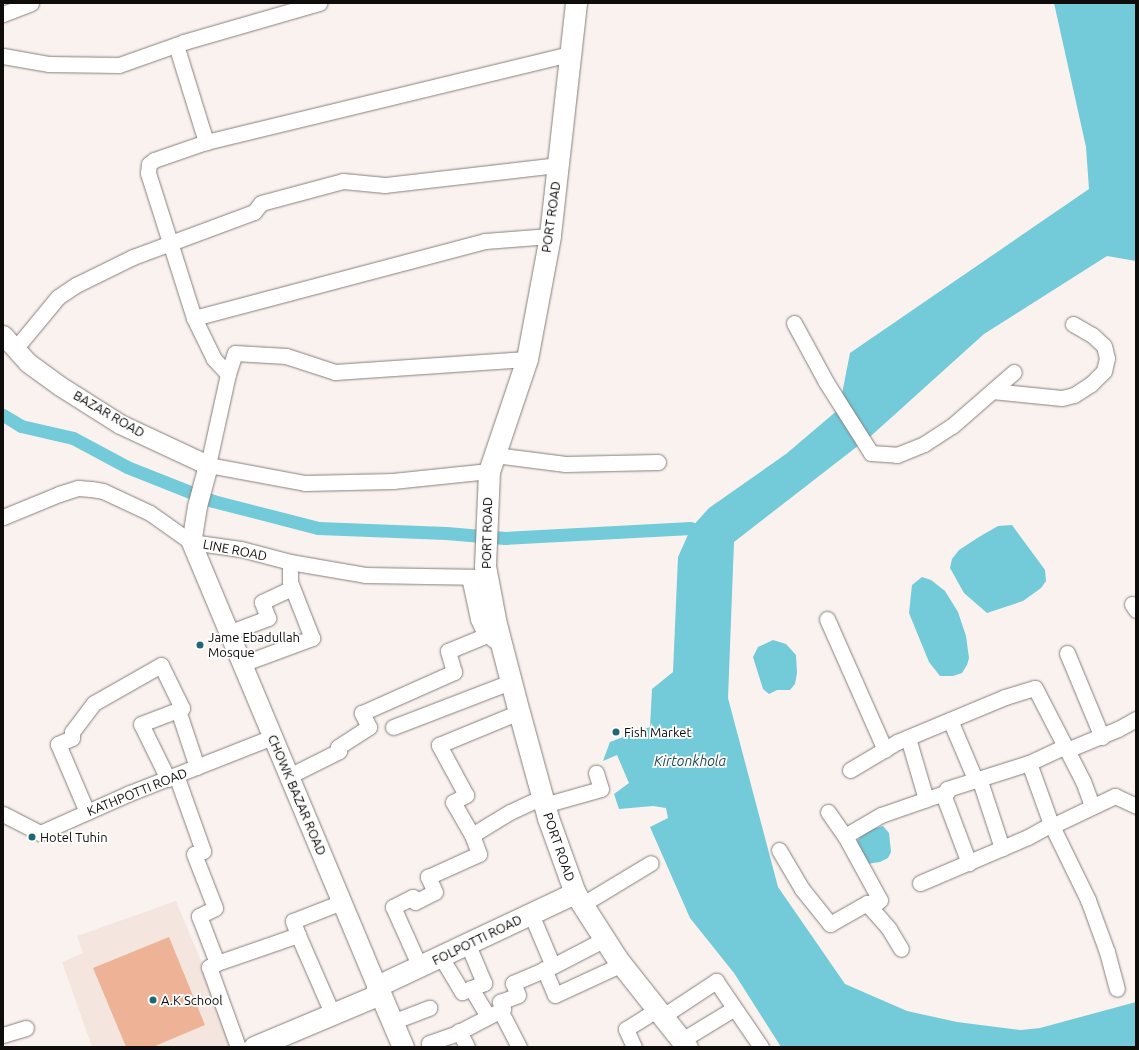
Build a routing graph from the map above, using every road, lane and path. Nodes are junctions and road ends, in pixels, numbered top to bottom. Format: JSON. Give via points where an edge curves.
{"nodes":[{"id":1,"x":32,"y":3,"type":"edge"},
{"id":2,"x":319,"y":3,"type":"edge"},
{"id":3,"x":576,"y":3,"type":"edge"},
{"id":4,"x":3,"y":14,"type":"edge"},
{"id":5,"x":176,"y":45,"type":"junction"},
{"id":6,"x":570,"y":54,"type":"junction"},
{"id":7,"x":3,"y":56,"type":"edge"},
{"id":8,"x":206,"y":142,"type":"junction"},
{"id":9,"x":558,"y":165,"type":"junction"},
{"id":10,"x":550,"y":236,"type":"junction"},
{"id":11,"x":169,"y":243,"type":"junction"},
{"id":12,"x":194,"y":318,"type":"junction"},
{"id":13,"x":794,"y":323,"type":"dead end"},
{"id":14,"x":1073,"y":324,"type":"dead end"},
{"id":15,"x":9,"y":342,"type":"edge"},
{"id":16,"x":527,"y":359,"type":"junction"},
{"id":17,"x":1014,"y":372,"type":"dead end"},
{"id":18,"x":228,"y":374,"type":"junction"},
{"id":19,"x":992,"y":391,"type":"junction"},
{"id":20,"x":658,"y":462,"type":"dead end"},
{"id":21,"x":492,"y":463,"type":"junction"},
{"id":22,"x":208,"y":464,"type":"junction"},
{"id":23,"x":3,"y":517,"type":"edge"},
{"id":24,"x":191,"y":542,"type":"junction"},
{"id":25,"x":290,"y":562,"type":"junction"},
{"id":26,"x":480,"y":573,"type":"junction"},
{"id":27,"x":292,"y":588,"type":"junction"},
{"id":28,"x":827,"y":619,"type":"dead end"},
{"id":29,"x":228,"y":633,"type":"junction"},
{"id":30,"x":494,"y":640,"type":"junction"},
{"id":31,"x":1067,"y":653,"type":"dead end"},
{"id":32,"x":242,"y":664,"type":"junction"},
{"id":33,"x":510,"y":682,"type":"junction"},
{"id":34,"x":178,"y":710,"type":"junction"},
{"id":35,"x":519,"y":712,"type":"junction"},
{"id":36,"x":1136,"y":719,"type":"edge"},
{"id":37,"x":950,"y":720,"type":"junction"},
{"id":38,"x":393,"y":727,"type":"dead end"},
{"id":39,"x":272,"y":737,"type":"junction"},
{"id":40,"x":1102,"y":737,"type":"junction"},
{"id":41,"x":908,"y":738,"type":"junction"},
{"id":42,"x":1066,"y":748,"type":"junction"},
{"id":43,"x":885,"y":750,"type":"junction"},
{"id":44,"x":1029,"y":763,"type":"junction"},
{"id":45,"x":197,"y":767,"type":"junction"},
{"id":46,"x":850,"y":770,"type":"dead end"},
{"id":47,"x":596,"y":773,"type":"dead end"},
{"id":48,"x":289,"y":776,"type":"junction"},
{"id":49,"x":172,"y":777,"type":"junction"},
{"id":50,"x":977,"y":778,"type":"junction"},
{"id":51,"x":943,"y":794,"type":"junction"},
{"id":52,"x":926,"y":799,"type":"junction"},
{"id":53,"x":543,"y":801,"type":"junction"},
{"id":54,"x":1092,"y":806,"type":"junction"},
{"id":55,"x":1136,"y":806,"type":"edge"},
{"id":56,"x":87,"y":812,"type":"junction"},
{"id":57,"x":828,"y":812,"type":"dead end"},
{"id":58,"x":3,"y":814,"type":"edge"},
{"id":59,"x":1052,"y":825,"type":"junction"},
{"id":60,"x":472,"y":835,"type":"junction"},
{"id":61,"x":845,"y":836,"type":"junction"},
{"id":62,"x":1002,"y":848,"type":"junction"},
{"id":63,"x":779,"y":850,"type":"dead end"},
{"id":64,"x":651,"y":863,"type":"dead end"},
{"id":65,"x":969,"y":863,"type":"junction"},
{"id":66,"x":920,"y":883,"type":"dead end"},
{"id":67,"x":579,"y":898,"type":"junction"},
{"id":68,"x":342,"y":902,"type":"junction"},
{"id":69,"x":871,"y":908,"type":"junction"},
{"id":70,"x":531,"y":914,"type":"junction"},
{"id":71,"x":298,"y":935,"type":"junction"},
{"id":72,"x":605,"y":939,"type":"junction"},
{"id":73,"x":468,"y":945,"type":"junction"},
{"id":74,"x":901,"y":949,"type":"dead end"},
{"id":75,"x":441,"y":957,"type":"junction"},
{"id":76,"x":217,"y":963,"type":"junction"},
{"id":77,"x":622,"y":964,"type":"junction"},
{"id":78,"x":420,"y":967,"type":"junction"},
{"id":79,"x":548,"y":968,"type":"junction"},
{"id":80,"x":471,"y":988,"type":"junction"},
{"id":81,"x":1117,"y":989,"type":"dead end"},
{"id":82,"x":378,"y":990,"type":"junction"},
{"id":83,"x":429,"y":1008,"type":"dead end"},
{"id":84,"x":734,"y":1009,"type":"junction"},
{"id":85,"x":660,"y":1012,"type":"junction"},
{"id":86,"x":494,"y":1013,"type":"junction"},
{"id":87,"x":333,"y":1015,"type":"junction"},
{"id":88,"x":392,"y":1022,"type":"junction"},
{"id":89,"x":26,"y":1028,"type":"dead end"},
{"id":90,"x":459,"y":1031,"type":"junction"},
{"id":91,"x":3,"y":1036,"type":"edge"},
{"id":92,"x":3,"y":1044,"type":"edge"},
{"id":93,"x":685,"y":1044,"type":"edge"},
{"id":94,"x":238,"y":1047,"type":"edge"},
{"id":95,"x":254,"y":1047,"type":"edge"},
{"id":96,"x":403,"y":1047,"type":"edge"},
{"id":97,"x":430,"y":1047,"type":"edge"},
{"id":98,"x":467,"y":1047,"type":"edge"},
{"id":99,"x":519,"y":1047,"type":"edge"},
{"id":100,"x":634,"y":1047,"type":"edge"},
{"id":101,"x":761,"y":1047,"type":"edge"}],
"edges":[{"from":1,"to":4,"type":"street"},
{"from":2,"to":5,"type":"street"},
{"from":3,"to":6,"type":"main road","name":"PORT ROAD"},
{"from":5,"to":7,"type":"street","via":[[134,62],[100,67],[39,63]]},
{"from":5,"to":8,"type":"street"},
{"from":6,"to":8,"type":"street"},
{"from":6,"to":9,"type":"main road","name":"PORT ROAD"},
{"from":8,"to":11,"type":"street","via":[[149,164],[148,173]]},
{"from":9,"to":10,"type":"main road","name":"PORT ROAD"},
{"from":9,"to":11,"type":"street","via":[[385,185],[343,181],[261,203],[254,212]]},
{"from":10,"to":12,"type":"street","via":[[485,240]]},
{"from":10,"to":16,"type":"main road","name":"PORT ROAD"},
{"from":11,"to":12,"type":"street"},
{"from":11,"to":15,"type":"street","via":[[81,282],[58,297]]},
{"from":12,"to":18,"type":"street","via":[[214,359]]},
{"from":13,"to":19,"type":"street","via":[[826,382],[871,453],[897,455],[924,444],[952,426]]},
{"from":14,"to":19,"type":"street","via":[[1092,335],[1104,346],[1107,358],[1104,371],[1091,384],[1074,395],[1062,398]]},
{"from":15,"to":22,"type":"street","name":"BAZAR ROAD","via":[[27,362],[120,424]]},
{"from":16,"to":18,"type":"street","via":[[335,372],[286,356],[235,353]]},
{"from":16,"to":21,"type":"main road","name":"PORT ROAD"},
{"from":17,"to":19,"type":"street"},
{"from":18,"to":22,"type":"street"},
{"from":20,"to":21,"type":"street"},
{"from":21,"to":22,"type":"street","via":[[393,481],[305,483]]},
{"from":21,"to":26,"type":"main road","name":"PORT ROAD"},
{"from":22,"to":24,"type":"street","via":[[201,486]]},
{"from":23,"to":24,"type":"street","name":"LINE ROAD","via":[[78,488],[104,490],[150,513]]},
{"from":24,"to":25,"type":"street","name":"LINE ROAD","via":[[241,549]]},
{"from":24,"to":29,"type":"street","name":"CHOWK BAZAR ROAD"},
{"from":25,"to":26,"type":"street","name":"LINE ROAD","via":[[365,575]]},
{"from":25,"to":27,"type":"street"},
{"from":26,"to":30,"type":"main road","name":"PORT ROAD"},
{"from":27,"to":29,"type":"street","via":[[262,602],[268,618]]},
{"from":27,"to":32,"type":"street","via":[[312,638]]},
{"from":28,"to":43,"type":"street"},
{"from":29,"to":32,"type":"street","name":"CHOWK BAZAR ROAD"},
{"from":30,"to":33,"type":"main road","name":"PORT ROAD"},
{"from":30,"to":48,"type":"street","via":[[448,651],[454,672],[362,712],[369,728],[338,747],[339,751]]},
{"from":31,"to":40,"type":"street"},
{"from":32,"to":39,"type":"street","name":"CHOWK BAZAR ROAD"},
{"from":33,"to":35,"type":"main road","name":"PORT ROAD"},
{"from":33,"to":38,"type":"street"},
{"from":34,"to":45,"type":"street"},
{"from":34,"to":49,"type":"street","via":[[142,724]]},
{"from":34,"to":56,"type":"street","via":[[182,708],[161,665],[94,703],[72,732],[72,738],[58,744]]},
{"from":35,"to":53,"type":"main road","name":"PORT ROAD"},
{"from":35,"to":60,"type":"street","via":[[439,745],[466,795],[453,802]]},
{"from":36,"to":40,"type":"street"},
{"from":37,"to":41,"type":"street"},
{"from":37,"to":42,"type":"street","via":[[1005,697],[1035,688]]},
{"from":37,"to":50,"type":"street"},
{"from":39,"to":45,"type":"street","name":"KATHPOTTI ROAD"},
{"from":39,"to":48,"type":"street","name":"CHOWK BAZAR ROAD"},
{"from":40,"to":42,"type":"street"},
{"from":41,"to":43,"type":"street"},
{"from":41,"to":52,"type":"street"},
{"from":42,"to":44,"type":"street"},
{"from":42,"to":54,"type":"street","via":[[1084,782]]},
{"from":43,"to":46,"type":"street"},
{"from":44,"to":50,"type":"street"},
{"from":44,"to":59,"type":"street"},
{"from":45,"to":49,"type":"street","name":"KATHPOTTI ROAD"},
{"from":47,"to":53,"type":"street","via":[[601,789]]},
{"from":48,"to":68,"type":"street","name":"CHOWK BAZAR ROAD"},
{"from":49,"to":56,"type":"street","name":"KATHPOTTI ROAD"},
{"from":49,"to":76,"type":"street","via":[[203,851],[194,854],[215,908],[199,916]]},
{"from":50,"to":51,"type":"street","via":[[947,789],[948,792]]},
{"from":50,"to":62,"type":"street"},
{"from":51,"to":52,"type":"street"},
{"from":51,"to":65,"type":"street"},
{"from":52,"to":61,"type":"street","via":[[881,815]]},
{"from":53,"to":60,"type":"street","via":[[510,812]]},
{"from":53,"to":67,"type":"main road","name":"PORT ROAD"},
{"from":54,"to":55,"type":"street","via":[[1118,796]]},
{"from":54,"to":59,"type":"street"},
{"from":56,"to":58,"type":"street","name":"KATHPOTTI ROAD","via":[[40,833]]},
{"from":57,"to":61,"type":"street"},
{"from":59,"to":62,"type":"street"},
{"from":59,"to":81,"type":"street","via":[[1088,900]]},
{"from":60,"to":78,"type":"street","via":[[479,854],[428,877],[435,892],[414,902],[412,897],[393,907]]},
{"from":61,"to":69,"type":"street","via":[[880,900]]},
{"from":62,"to":65,"type":"street"},
{"from":63,"to":69,"type":"street","via":[[802,889],[830,924],[867,903]]},
{"from":64,"to":67,"type":"street"},
{"from":65,"to":66,"type":"street"},
{"from":67,"to":70,"type":"main road","name":"FOLPOTTI ROAD"},
{"from":67,"to":72,"type":"main road","name":"PORT ROAD"},
{"from":68,"to":71,"type":"street","via":[[293,921]]},
{"from":68,"to":82,"type":"street","name":"CHOWK BAZAR ROAD"},
{"from":69,"to":74,"type":"street","via":[[889,929]]},
{"from":70,"to":73,"type":"main road","name":"FOLPOTTI ROAD"},
{"from":70,"to":79,"type":"street"},
{"from":71,"to":76,"type":"street"},
{"from":71,"to":87,"type":"street","via":[[312,961]]},
{"from":72,"to":77,"type":"main road","name":"PORT ROAD"},
{"from":72,"to":79,"type":"street"},
{"from":73,"to":75,"type":"main road","name":"FOLPOTTI ROAD"},
{"from":73,"to":80,"type":"street","via":[[484,983]]},
{"from":75,"to":78,"type":"main road","name":"FOLPOTTI ROAD"},
{"from":75,"to":80,"type":"street","via":[[462,992]]},
{"from":76,"to":94,"type":"street","via":[[209,967]]},
{"from":77,"to":79,"type":"street","via":[[555,994]]},
{"from":77,"to":85,"type":"main road","name":"PORT ROAD"},
{"from":78,"to":82,"type":"main road","name":"FOLPOTTI ROAD"},
{"from":79,"to":86,"type":"street","via":[[513,983],[518,995],[500,1002],[503,1009]]},
{"from":80,"to":86,"type":"street"},
{"from":82,"to":87,"type":"main road","name":"FOLPOTTI ROAD"},
{"from":82,"to":88,"type":"main road","name":"CHOWK BAZAR ROAD"},
{"from":83,"to":88,"type":"street"},
{"from":84,"to":85,"type":"street","via":[[716,980]]},
{"from":84,"to":93,"type":"street"},
{"from":84,"to":101,"type":"street"},
{"from":85,"to":93,"type":"main road","name":"PORT ROAD"},
{"from":85,"to":100,"type":"street","via":[[626,1029]]},
{"from":86,"to":90,"type":"street"},
{"from":86,"to":99,"type":"street"},
{"from":87,"to":95,"type":"main road","name":"FOLPOTTI ROAD"},
{"from":88,"to":96,"type":"main road","name":"CHOWK BAZAR ROAD"},
{"from":89,"to":91,"type":"street"},
{"from":90,"to":97,"type":"street","via":[[429,1043]]},
{"from":90,"to":98,"type":"street"},
{"from":91,"to":92,"type":"street"}]}
